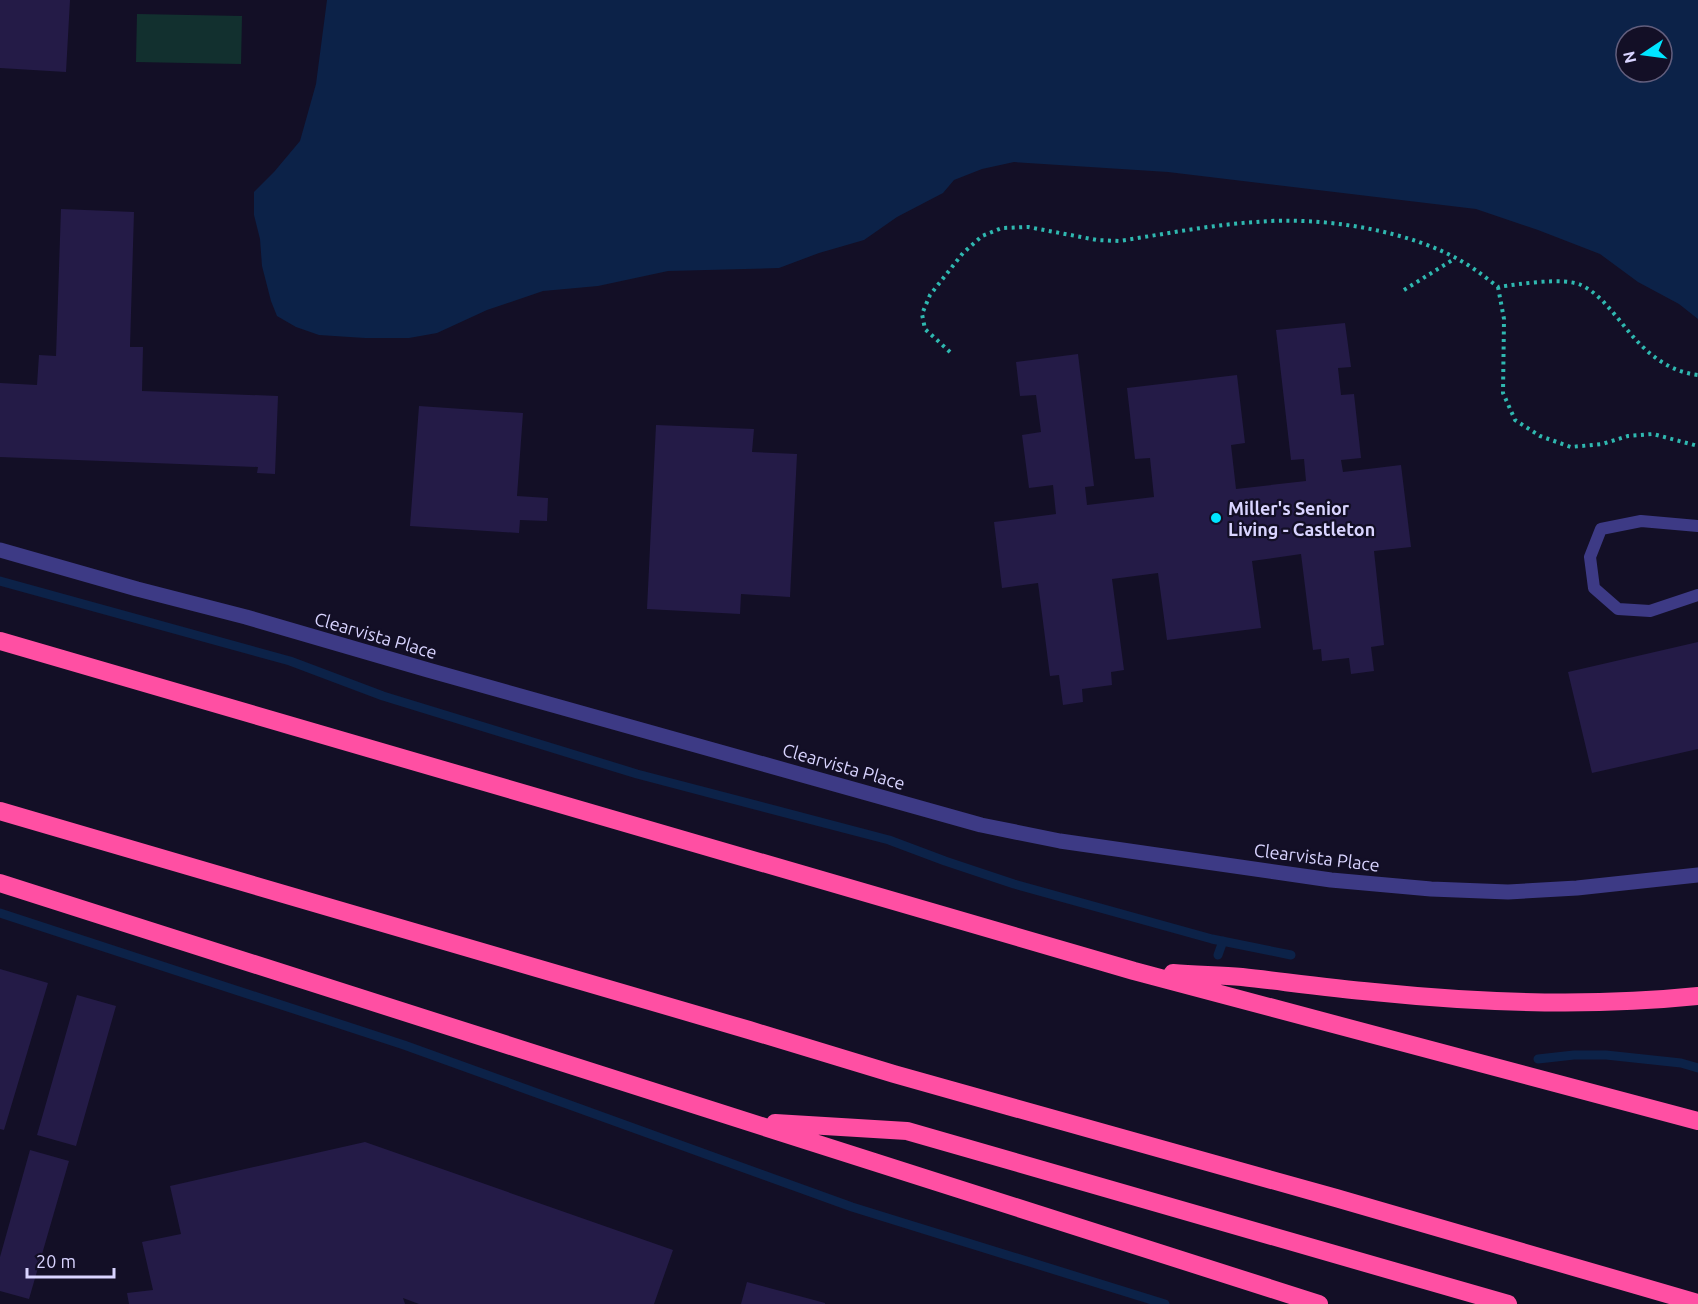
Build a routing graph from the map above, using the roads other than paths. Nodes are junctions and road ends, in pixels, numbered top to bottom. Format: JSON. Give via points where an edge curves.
{"nodes":[{"id":1,"x":1698,"y":526,"type":"edge"},
{"id":2,"x":0,"y":550,"type":"edge"},
{"id":3,"x":1698,"y":595,"type":"edge"},
{"id":4,"x":0,"y":641,"type":"edge"},
{"id":5,"x":0,"y":811,"type":"edge"},
{"id":6,"x":1698,"y":875,"type":"edge"},
{"id":7,"x":0,"y":883,"type":"edge"},
{"id":8,"x":1134,"y":971,"type":"junction"},
{"id":9,"x":1698,"y":996,"type":"edge"},
{"id":10,"x":746,"y":1121,"type":"junction"},
{"id":11,"x":1698,"y":1121,"type":"edge"},
{"id":12,"x":1698,"y":1303,"type":"edge"},
{"id":13,"x":1319,"y":1304,"type":"edge"},
{"id":14,"x":1508,"y":1304,"type":"edge"}],
"edges":[{"from":1,"to":3,"type":"lane","via":[[1641,521],[1601,529],[1590,557],[1594,588],[1618,609],[1650,610]]},
{"from":2,"to":6,"type":"street","name":"Clearvista Place","via":[[970,822],[1060,842],[1331,880],[1431,889],[1508,892]]},
{"from":4,"to":8,"type":"highway"},
{"from":5,"to":12,"type":"highway","via":[[894,1074]]},
{"from":7,"to":10,"type":"highway"},
{"from":8,"to":9,"type":"highway","via":[[1462,999],[1567,1003]]},
{"from":8,"to":11,"type":"highway"},
{"from":10,"to":13,"type":"highway"},
{"from":10,"to":14,"type":"highway","via":[[907,1131]]}]}
